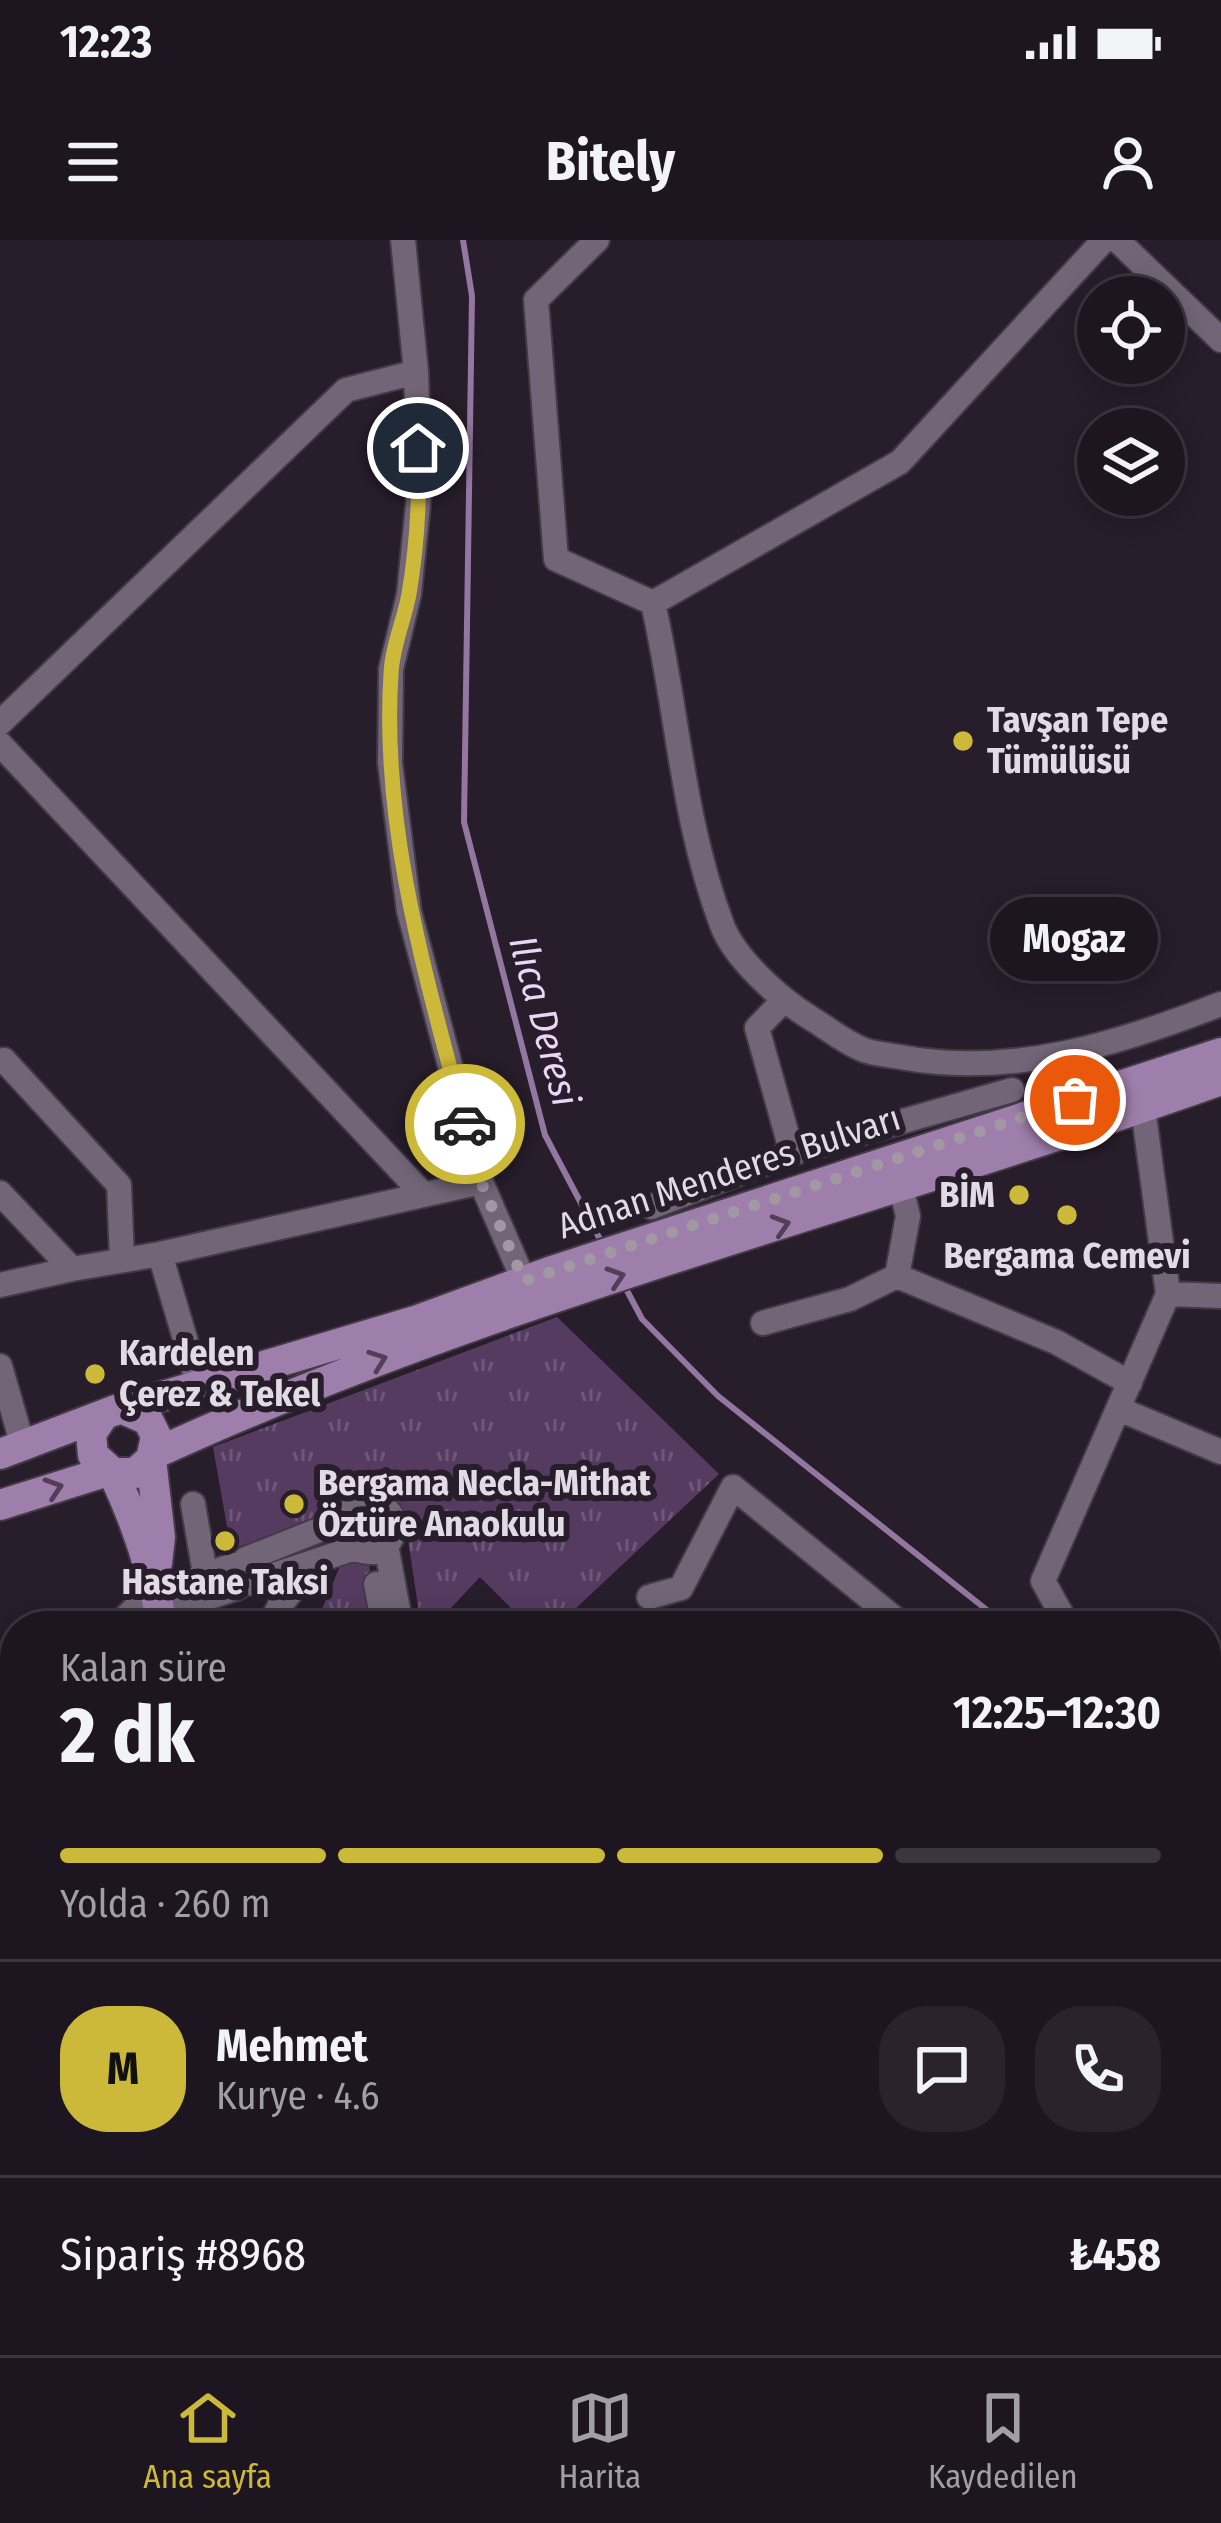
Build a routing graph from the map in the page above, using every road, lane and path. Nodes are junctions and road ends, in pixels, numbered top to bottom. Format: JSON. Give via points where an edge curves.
{"nodes":[{"id":1,"x":403,"y":240,"type":"edge"},
{"id":2,"x":597,"y":240,"type":"edge"},
{"id":3,"x":1104,"y":240,"type":"edge"},
{"id":4,"x":1117,"y":240,"type":"edge"},
{"id":5,"x":1221,"y":340,"type":"edge"},
{"id":6,"x":416,"y":372,"type":"junction"},
{"id":7,"x":653,"y":603,"type":"junction"},
{"id":8,"x":0,"y":723,"type":"edge"},
{"id":9,"x":0,"y":744,"type":"edge"},
{"id":10,"x":783,"y":1001,"type":"junction"},
{"id":11,"x":1221,"y":1004,"type":"edge"},
{"id":12,"x":1221,"y":1053,"type":"edge"},
{"id":13,"x":4,"y":1060,"type":"dead end"},
{"id":14,"x":992,"y":1065,"type":"junction"},
{"id":15,"x":1221,"y":1080,"type":"edge"},
{"id":16,"x":1012,"y":1090,"type":"junction"},
{"id":17,"x":1143,"y":1108,"type":"junction"},
{"id":18,"x":1038,"y":1112,"type":"junction"},
{"id":19,"x":792,"y":1153,"type":"junction"},
{"id":20,"x":481,"y":1182,"type":"junction"},
{"id":21,"x":901,"y":1188,"type":"junction"},
{"id":22,"x":0,"y":1193,"type":"edge"},
{"id":23,"x":423,"y":1194,"type":"junction"},
{"id":24,"x":661,"y":1234,"type":"junction"},
{"id":25,"x":160,"y":1254,"type":"junction"},
{"id":26,"x":122,"y":1260,"type":"junction"},
{"id":27,"x":72,"y":1269,"type":"junction"},
{"id":28,"x":897,"y":1276,"type":"junction"},
{"id":29,"x":545,"y":1283,"type":"junction"},
{"id":30,"x":0,"y":1285,"type":"edge"},
{"id":31,"x":1168,"y":1294,"type":"junction"},
{"id":32,"x":1221,"y":1296,"type":"edge"},
{"id":33,"x":763,"y":1323,"type":"dead end"},
{"id":34,"x":0,"y":1366,"type":"edge"},
{"id":35,"x":1130,"y":1383,"type":"junction"},
{"id":36,"x":199,"y":1386,"type":"junction"},
{"id":37,"x":1119,"y":1409,"type":"junction"},
{"id":38,"x":113,"y":1412,"type":"junction"},
{"id":39,"x":11,"y":1450,"type":"edge"},
{"id":40,"x":1221,"y":1452,"type":"edge"},
{"id":41,"x":153,"y":1456,"type":"junction"},
{"id":42,"x":110,"y":1472,"type":"junction"},
{"id":43,"x":194,"y":1504,"type":"dead end"},
{"id":44,"x":0,"y":1505,"type":"edge"},
{"id":45,"x":344,"y":1520,"type":"junction"},
{"id":46,"x":371,"y":1548,"type":"junction"},
{"id":47,"x":317,"y":1561,"type":"junction"},
{"id":48,"x":242,"y":1574,"type":"junction"},
{"id":49,"x":208,"y":1586,"type":"junction"},
{"id":50,"x":650,"y":1597,"type":"dead end"},
{"id":51,"x":158,"y":1604,"type":"edge"},
{"id":52,"x":132,"y":1611,"type":"edge"},
{"id":53,"x":277,"y":1611,"type":"edge"},
{"id":54,"x":382,"y":1611,"type":"edge"},
{"id":55,"x":395,"y":1611,"type":"edge"},
{"id":56,"x":886,"y":1611,"type":"edge"},
{"id":57,"x":1059,"y":1611,"type":"edge"}],
"edges":[{"from":1,"to":6,"type":"street"},
{"from":2,"to":7,"type":"street","via":[[536,300],[556,559]]},
{"from":3,"to":7,"type":"street","via":[[900,462]]},
{"from":4,"to":5,"type":"street"},
{"from":6,"to":8,"type":"street","via":[[346,390]]},
{"from":6,"to":20,"type":"street","via":[[420,485],[391,669],[390,763],[409,911]]},
{"from":7,"to":10,"type":"street","via":[[690,826],[724,932]]},
{"from":9,"to":23,"type":"street"},
{"from":10,"to":14,"type":"street","via":[[863,1050]]},
{"from":10,"to":19,"type":"street","via":[[757,1028]]},
{"from":11,"to":14,"type":"street","via":[[1130,1039]]},
{"from":12,"to":18,"type":"main road","name":"Adnan Menderes Bulvarı"},
{"from":13,"to":26,"type":"street","via":[[119,1185]]},
{"from":14,"to":16,"type":"street"},
{"from":15,"to":17,"type":"main road","name":"Adnan Menderes Bulvarı"},
{"from":16,"to":18,"type":"street"},
{"from":16,"to":19,"type":"street"},
{"from":17,"to":21,"type":"main road","name":"Adnan Menderes Bulvarı"},
{"from":17,"to":31,"type":"street"},
{"from":18,"to":24,"type":"main road","name":"Adnan Menderes Bulvarı"},
{"from":19,"to":24,"type":"street"},
{"from":20,"to":23,"type":"street"},
{"from":20,"to":29,"type":"street"},
{"from":24,"to":21,"type":"main road","name":"Adnan Menderes Bulvarı","one_way":true},
{"from":21,"to":28,"type":"street","via":[[908,1216]]},
{"from":22,"to":27,"type":"street"},
{"from":23,"to":25,"type":"street"},
{"from":24,"to":29,"type":"main road","name":"Adnan Menderes Bulvarı"},
{"from":25,"to":26,"type":"street"},
{"from":25,"to":36,"type":"street"},
{"from":26,"to":27,"type":"street"},
{"from":27,"to":30,"type":"street"},
{"from":28,"to":33,"type":"street","via":[[850,1299]]},
{"from":28,"to":35,"type":"street","via":[[1056,1342]]},
{"from":29,"to":36,"type":"main road","name":"Adnan Menderes Bulvarı"},
{"from":41,"to":29,"type":"main road","name":"Adnan Menderes Bulvarı","one_way":true},
{"from":31,"to":32,"type":"street"},
{"from":31,"to":35,"type":"street"},
{"from":34,"to":39,"type":"street"},
{"from":35,"to":37,"type":"street"},
{"from":36,"to":38,"type":"main road","name":"Adnan Menderes Bulvarı"},
{"from":37,"to":40,"type":"street"},
{"from":37,"to":57,"type":"street","via":[[1043,1582]]},
{"from":38,"to":39,"type":"main road","name":"Adnan Menderes Bulvarı"},
{"from":38,"to":41,"type":"main road","via":[[141,1414],[153,1427]]},
{"from":38,"to":42,"type":"main road","via":[[96,1424],[91,1444]]},
{"from":41,"to":42,"type":"main road","via":[[134,1472]]},
{"from":41,"to":51,"type":"main road"},
{"from":44,"to":42,"type":"main road","one_way":true},
{"from":42,"to":51,"type":"main road","via":[[138,1526]]},
{"from":43,"to":49,"type":"street"},
{"from":45,"to":46,"type":"street","via":[[345,1535]]},
{"from":45,"to":46,"type":"street","via":[[361,1503],[384,1507],[394,1528]]},
{"from":45,"to":48,"type":"street"},
{"from":46,"to":47,"type":"street"},
{"from":46,"to":54,"type":"street"},
{"from":46,"to":55,"type":"street"},
{"from":47,"to":48,"type":"street"},
{"from":47,"to":53,"type":"street"},
{"from":48,"to":49,"type":"street"},
{"from":49,"to":51,"type":"street"},
{"from":50,"to":56,"type":"street","via":[[681,1588],[733,1487]]},
{"from":51,"to":52,"type":"street","via":[[144,1599]]}]}
